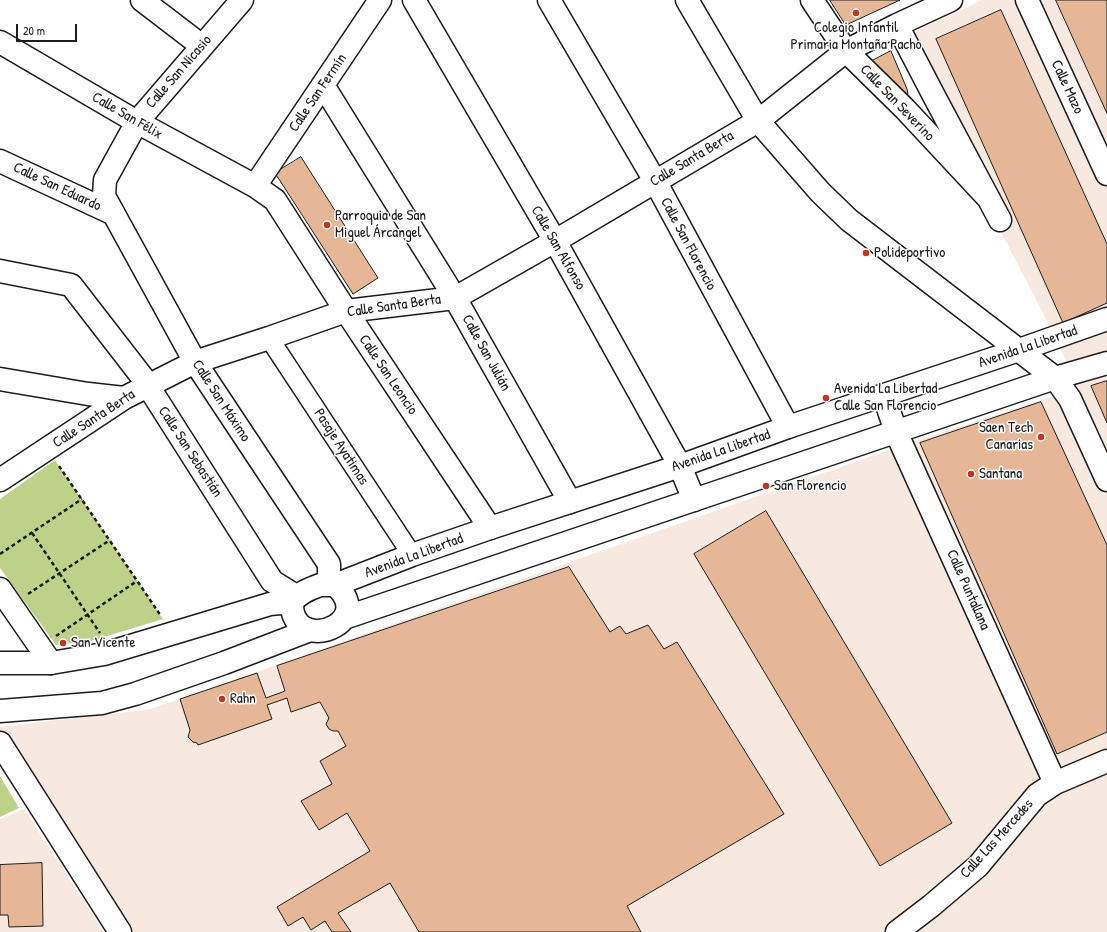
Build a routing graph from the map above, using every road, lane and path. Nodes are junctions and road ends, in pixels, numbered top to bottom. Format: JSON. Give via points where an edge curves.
{"nodes":[{"id":1,"x":142,"y":0,"type":"edge"},
{"id":2,"x":242,"y":0,"type":"edge"},
{"id":3,"x":380,"y":0,"type":"edge"},
{"id":4,"x":414,"y":0,"type":"edge"},
{"id":5,"x":549,"y":0,"type":"edge"},
{"id":6,"x":687,"y":0,"type":"edge"},
{"id":7,"x":812,"y":0,"type":"edge"},
{"id":8,"x":951,"y":0,"type":"edge"},
{"id":9,"x":1027,"y":0,"type":"edge"},
{"id":10,"x":897,"y":25,"type":"junction"},
{"id":11,"x":0,"y":42,"type":"edge"},
{"id":12,"x":202,"y":46,"type":"junction"},
{"id":13,"x":846,"y":51,"type":"junction"},
{"id":14,"x":323,"y":85,"type":"junction"},
{"id":15,"x":934,"y":96,"type":"junction"},
{"id":16,"x":902,"y":106,"type":"junction"},
{"id":17,"x":758,"y":121,"type":"junction"},
{"id":18,"x":137,"y":122,"type":"junction"},
{"id":19,"x":0,"y":161,"type":"edge"},
{"id":20,"x":1107,"y":174,"type":"edge"},
{"id":21,"x":655,"y":181,"type":"junction"},
{"id":22,"x":255,"y":186,"type":"junction"},
{"id":23,"x":989,"y":199,"type":"junction"},
{"id":24,"x":114,"y":214,"type":"junction"},
{"id":25,"x":1000,"y":220,"type":"dead end"},
{"id":26,"x":555,"y":241,"type":"junction"},
{"id":27,"x":0,"y":271,"type":"edge"},
{"id":28,"x":455,"y":298,"type":"junction"},
{"id":29,"x":346,"y":311,"type":"junction"},
{"id":30,"x":1107,"y":320,"type":"edge"},
{"id":31,"x":269,"y":338,"type":"junction"},
{"id":32,"x":1019,"y":350,"type":"junction"},
{"id":33,"x":195,"y":362,"type":"junction"},
{"id":34,"x":1107,"y":363,"type":"edge"},
{"id":35,"x":1055,"y":378,"type":"junction"},
{"id":36,"x":0,"y":379,"type":"edge"},
{"id":37,"x":147,"y":385,"type":"junction"},
{"id":38,"x":88,"y":394,"type":"junction"},
{"id":39,"x":884,"y":396,"type":"junction"},
{"id":40,"x":124,"y":398,"type":"junction"},
{"id":41,"x":84,"y":424,"type":"junction"},
{"id":42,"x":788,"y":427,"type":"junction"},
{"id":43,"x":896,"y":432,"type":"junction"},
{"id":44,"x":47,"y":448,"type":"junction"},
{"id":45,"x":680,"y":466,"type":"junction"},
{"id":46,"x":0,"y":480,"type":"edge"},
{"id":47,"x":1107,"y":480,"type":"edge"},
{"id":48,"x":82,"y":499,"type":"junction"},
{"id":49,"x":694,"y":500,"type":"junction"},
{"id":50,"x":570,"y":502,"type":"junction"},
{"id":51,"x":490,"y":528,"type":"junction"},
{"id":52,"x":32,"y":533,"type":"junction"},
{"id":53,"x":110,"y":540,"type":"junction"},
{"id":54,"x":0,"y":554,"type":"edge"},
{"id":55,"x":412,"y":555,"type":"junction"},
{"id":56,"x":60,"y":574,"type":"junction"},
{"id":57,"x":137,"y":581,"type":"junction"},
{"id":58,"x":332,"y":584,"type":"junction"},
{"id":59,"x":6,"y":597,"type":"edge"},
{"id":60,"x":294,"y":599,"type":"junction"},
{"id":61,"x":88,"y":615,"type":"junction"},
{"id":62,"x":344,"y":618,"type":"junction"},
{"id":63,"x":310,"y":630,"type":"junction"},
{"id":64,"x":174,"y":634,"type":"junction"},
{"id":65,"x":112,"y":652,"type":"junction"},
{"id":66,"x":45,"y":655,"type":"junction"},
{"id":67,"x":0,"y":663,"type":"edge"},
{"id":68,"x":0,"y":711,"type":"edge"},
{"id":69,"x":0,"y":744,"type":"edge"},
{"id":70,"x":1107,"y":761,"type":"edge"},
{"id":71,"x":1055,"y":784,"type":"junction"},
{"id":72,"x":120,"y":932,"type":"edge"},
{"id":73,"x":897,"y":932,"type":"edge"}],
"edges":[{"from":1,"to":12,"type":"street"},
{"from":2,"to":12,"type":"street","name":"Calle San Nicasio"},
{"from":3,"to":14,"type":"street","name":"Calle San Fermín"},
{"from":4,"to":26,"type":"street","name":"Calle San Alfonso"},
{"from":5,"to":21,"type":"street","name":"Calle San Florencio"},
{"from":6,"to":17,"type":"street"},
{"from":7,"to":13,"type":"street","name":"Calle San Severino"},
{"from":8,"to":10,"type":"street","name":"Calle Santa Berta"},
{"from":9,"to":20,"type":"street","name":"Calle Mazo"},
{"from":10,"to":13,"type":"street","name":"Calle Santa Berta"},
{"from":10,"to":15,"type":"street"},
{"from":11,"to":18,"type":"street","name":"Calle San Félix"},
{"from":12,"to":18,"type":"street","name":"Calle San Nicasio"},
{"from":13,"to":16,"type":"street","name":"Calle San Severino"},
{"from":13,"to":17,"type":"street","name":"Calle Santa Berta"},
{"from":14,"to":22,"type":"street","name":"Calle San Fermín"},
{"from":14,"to":28,"type":"street","name":"Calle San Julián"},
{"from":15,"to":16,"type":"street","via":[[913,109]]},
{"from":15,"to":23,"type":"street"},
{"from":16,"to":23,"type":"street","name":"Calle San Severino"},
{"from":17,"to":21,"type":"street","name":"Calle Santa Berta"},
{"from":17,"to":32,"type":"street","via":[[848,220]]},
{"from":18,"to":22,"type":"street","name":"Calle San Félix"},
{"from":18,"to":24,"type":"street","name":"Calle San Nicasio","via":[[105,180],[104,196]]},
{"from":19,"to":24,"type":"street","name":"Calle San Eduardo"},
{"from":21,"to":26,"type":"street","name":"Calle Santa Berta"},
{"from":21,"to":42,"type":"street","name":"Calle San Florencio"},
{"from":22,"to":29,"type":"street","name":"Calle San Leoncio","via":[[275,200]]},
{"from":23,"to":25,"type":"street"},
{"from":24,"to":33,"type":"street","name":"Calle San Máximo"},
{"from":26,"to":28,"type":"street","name":"Calle Santa Berta"},
{"from":26,"to":45,"type":"street","name":"Calle San Alfonso"},
{"from":27,"to":37,"type":"street","name":"Calle San Sebastián","via":[[71,285]]},
{"from":28,"to":29,"type":"street","name":"Calle Santa Berta"},
{"from":28,"to":50,"type":"street","name":"Calle San Julián"},
{"from":29,"to":31,"type":"street","name":"Calle Santa Berta"},
{"from":29,"to":51,"type":"street","name":"Calle San Leoncio"},
{"from":30,"to":32,"type":"street","name":"Avenida La Libertad"},
{"from":31,"to":33,"type":"street","name":"Calle Santa Berta"},
{"from":31,"to":55,"type":"street","name":"Pasaje Ayatimas"},
{"from":32,"to":35,"type":"street"},
{"from":32,"to":39,"type":"street","name":"Avenida La Libertad"},
{"from":33,"to":37,"type":"street","name":"Calle Santa Berta"},
{"from":33,"to":58,"type":"street","name":"Calle San Máximo","via":[[329,564]]},
{"from":34,"to":35,"type":"street"},
{"from":35,"to":43,"type":"street"},
{"from":35,"to":47,"type":"street","via":[[1070,399]]},
{"from":36,"to":38,"type":"street"},
{"from":37,"to":40,"type":"street","name":"Calle Santa Berta"},
{"from":37,"to":60,"type":"street","name":"Calle San Sebastián","via":[[272,581]]},
{"from":38,"to":40,"type":"street"},
{"from":38,"to":41,"type":"street","via":[[91,410]]},
{"from":39,"to":42,"type":"street","name":"Avenida La Libertad"},
{"from":39,"to":43,"type":"street","name":"Calle Puntallana"},
{"from":40,"to":41,"type":"street","name":"Calle Santa Berta"},
{"from":41,"to":44,"type":"street","name":"Calle Santa Berta"},
{"from":42,"to":45,"type":"street","name":"Avenida La Libertad"},
{"from":43,"to":49,"type":"street"},
{"from":43,"to":71,"type":"street","name":"Calle Puntallana"},
{"from":44,"to":46,"type":"street","name":"Calle Santa Berta"},
{"from":44,"to":48,"type":"path"},
{"from":45,"to":49,"type":"street","name":"Calle San Alfonso"},
{"from":45,"to":50,"type":"street","name":"Avenida La Libertad"},
{"from":48,"to":52,"type":"path"},
{"from":48,"to":53,"type":"path"},
{"from":49,"to":62,"type":"street"},
{"from":50,"to":51,"type":"street","name":"Avenida La Libertad"},
{"from":51,"to":55,"type":"street","name":"Avenida La Libertad"},
{"from":52,"to":54,"type":"path"},
{"from":52,"to":56,"type":"path"},
{"from":53,"to":56,"type":"path"},
{"from":53,"to":57,"type":"path"},
{"from":55,"to":58,"type":"street","name":"Avenida La Libertad"},
{"from":56,"to":59,"type":"path"},
{"from":56,"to":61,"type":"path"},
{"from":57,"to":61,"type":"path"},
{"from":57,"to":64,"type":"path"},
{"from":58,"to":60,"type":"street","via":[[309,589]]},
{"from":58,"to":62,"type":"street","via":[[342,591],[348,603]]},
{"from":59,"to":66,"type":"street"},
{"from":60,"to":63,"type":"street","via":[[292,612],[295,618],[299,624]]},
{"from":60,"to":64,"type":"street"},
{"from":61,"to":65,"type":"path"},
{"from":61,"to":66,"type":"path"},
{"from":62,"to":63,"type":"street","via":[[329,628]]},
{"from":63,"to":68,"type":"street","via":[[224,663],[102,703]]},
{"from":64,"to":65,"type":"street"},
{"from":65,"to":66,"type":"street"},
{"from":66,"to":67,"type":"street"},
{"from":69,"to":72,"type":"street"},
{"from":70,"to":71,"type":"street","name":"Calle Las Mercedes"},
{"from":71,"to":73,"type":"street","name":"Calle Las Mercedes","via":[[1037,795],[978,866]]}]}
